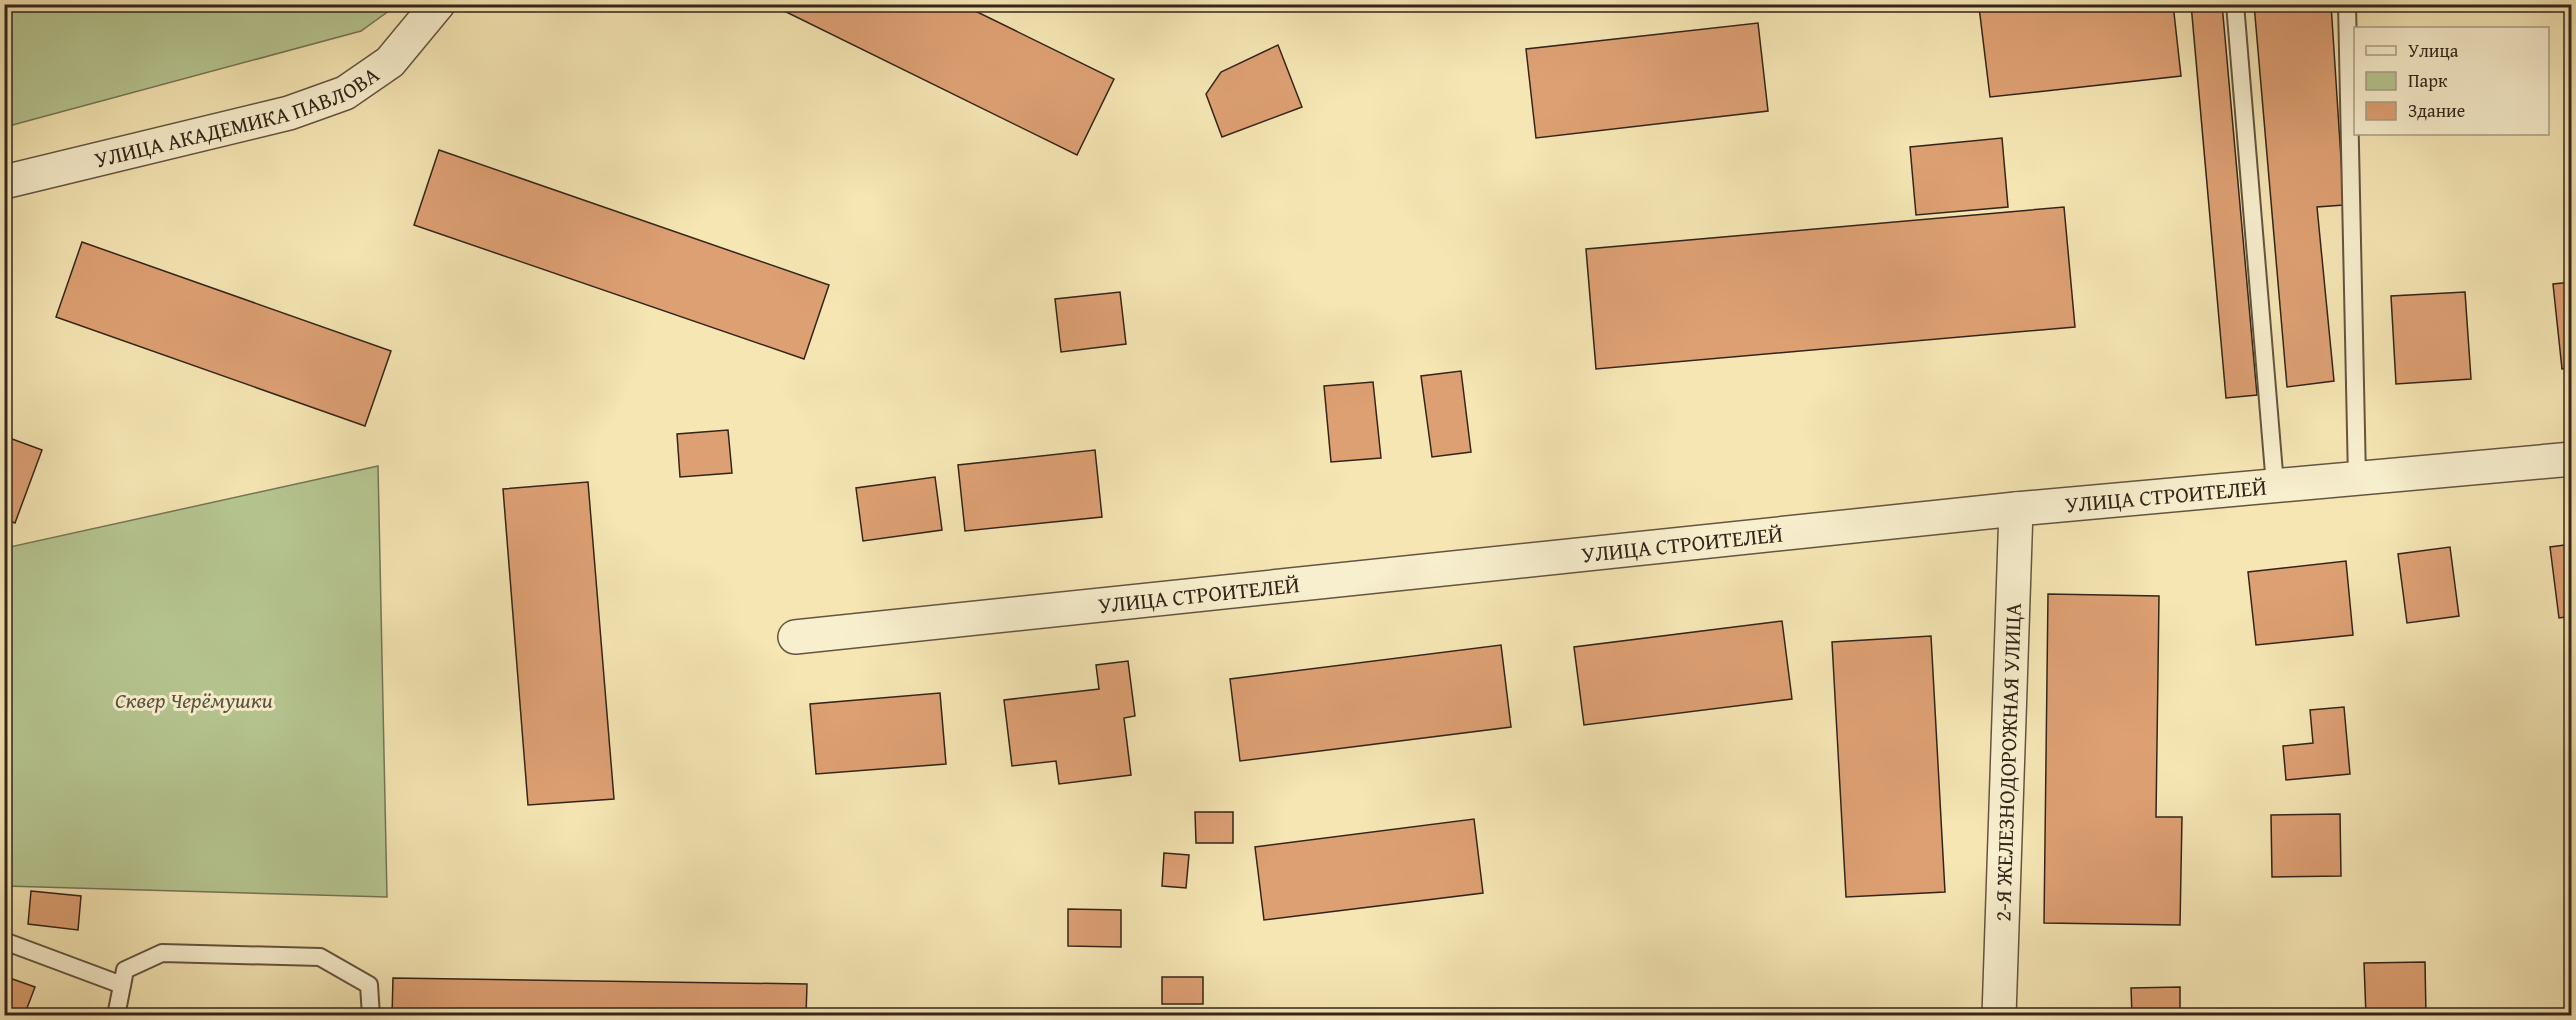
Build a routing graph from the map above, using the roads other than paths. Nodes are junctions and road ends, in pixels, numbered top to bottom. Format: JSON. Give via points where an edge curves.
{"nodes":[{"id":1,"x":438,"y":4,"type":"edge"},
{"id":2,"x":2235,"y":4,"type":"edge"},
{"id":3,"x":2347,"y":4,"type":"edge"},
{"id":4,"x":4,"y":182,"type":"edge"},
{"id":5,"x":2571,"y":459,"type":"edge"},
{"id":6,"x":2357,"y":479,"type":"junction"},
{"id":7,"x":2275,"y":485,"type":"junction"},
{"id":8,"x":2016,"y":509,"type":"junction"},
{"id":9,"x":795,"y":637,"type":"dead end"},
{"id":10,"x":4,"y":941,"type":"edge"},
{"id":11,"x":122,"y":985,"type":"junction"},
{"id":12,"x":116,"y":1016,"type":"edge"},
{"id":13,"x":371,"y":1016,"type":"edge"},
{"id":14,"x":1999,"y":1016,"type":"edge"}],
"edges":[{"from":1,"to":4,"type":"street","name":"УЛИЦА АКАДЕМИКА ПАВЛОВА","via":[[390,62],[345,93],[289,113]]},
{"from":2,"to":7,"type":"lane"},
{"from":3,"to":6,"type":"lane"},
{"from":5,"to":6,"type":"street","name":"УЛИЦА СТРОИТЕЛЕЙ"},
{"from":6,"to":7,"type":"street","name":"УЛИЦА СТРОИТЕЛЕЙ"},
{"from":7,"to":8,"type":"street","name":"УЛИЦА СТРОИТЕЛЕЙ"},
{"from":8,"to":9,"type":"street","name":"УЛИЦА СТРОИТЕЛЕЙ"},
{"from":8,"to":14,"type":"street","name":"2-Я ЖЕЛЕЗНОДОРОЖНАЯ УЛИЦА"},
{"from":10,"to":11,"type":"lane"},
{"from":11,"to":12,"type":"lane"},
{"from":11,"to":13,"type":"lane","via":[[125,970],[162,953],[320,957],[369,985]]}]}
